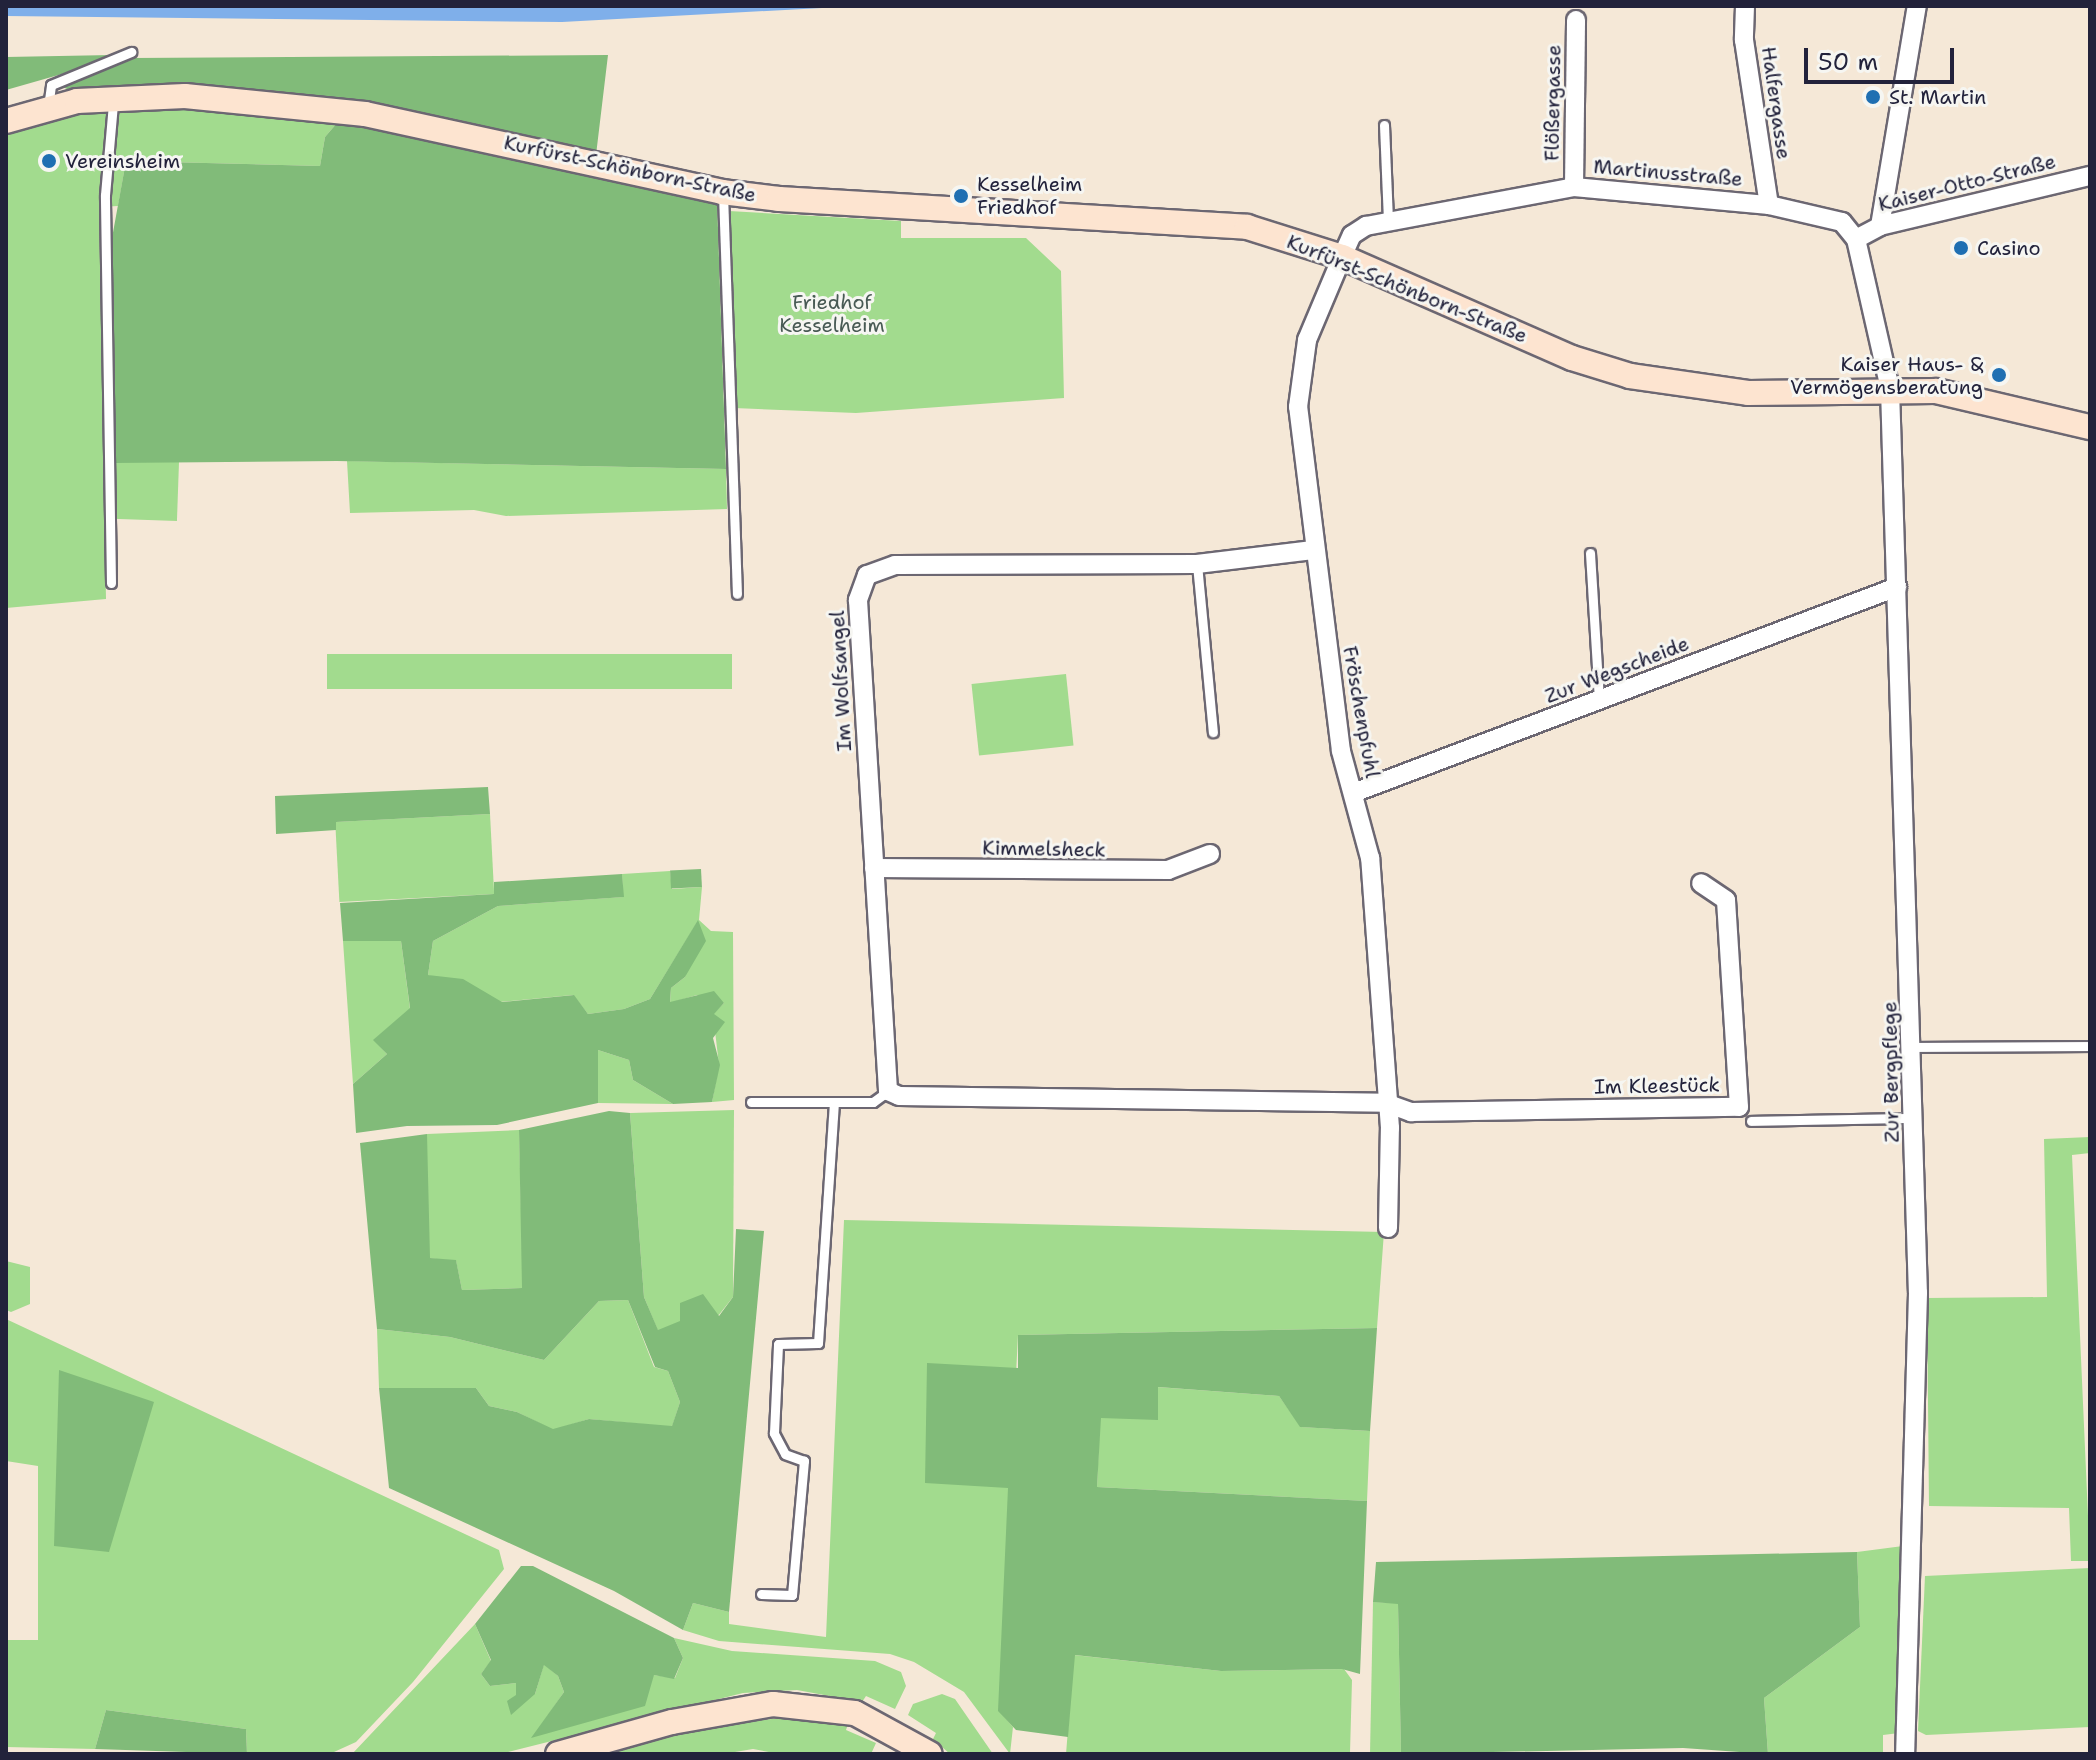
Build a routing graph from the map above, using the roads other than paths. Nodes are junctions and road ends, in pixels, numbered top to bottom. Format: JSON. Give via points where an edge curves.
{"nodes":[{"id":1,"x":1745,"y":6,"type":"edge"},
{"id":2,"x":1917,"y":6,"type":"edge"},
{"id":3,"x":1576,"y":20,"type":"dead end"},
{"id":4,"x":131,"y":52,"type":"dead end"},
{"id":5,"x":113,"y":97,"type":"junction"},
{"id":6,"x":48,"y":107,"type":"junction"},
{"id":7,"x":6,"y":121,"type":"edge"},
{"id":8,"x":1384,"y":125,"type":"dead end"},
{"id":9,"x":2090,"y":176,"type":"edge"},
{"id":10,"x":1574,"y":187,"type":"junction"},
{"id":11,"x":722,"y":192,"type":"junction"},
{"id":12,"x":1769,"y":205,"type":"junction"},
{"id":13,"x":1388,"y":222,"type":"junction"},
{"id":14,"x":1880,"y":226,"type":"junction"},
{"id":15,"x":1856,"y":239,"type":"junction"},
{"id":16,"x":1342,"y":257,"type":"junction"},
{"id":17,"x":1890,"y":389,"type":"junction"},
{"id":18,"x":2090,"y":427,"type":"edge"},
{"id":19,"x":1313,"y":550,"type":"junction"},
{"id":20,"x":1590,"y":553,"type":"dead end"},
{"id":21,"x":1197,"y":564,"type":"junction"},
{"id":22,"x":111,"y":583,"type":"dead end"},
{"id":23,"x":1897,"y":587,"type":"junction"},
{"id":24,"x":737,"y":594,"type":"dead end"},
{"id":25,"x":1599,"y":700,"type":"junction"},
{"id":26,"x":1213,"y":732,"type":"dead end"},
{"id":27,"x":1353,"y":793,"type":"junction"},
{"id":28,"x":1210,"y":854,"type":"dead end"},
{"id":29,"x":874,"y":868,"type":"junction"},
{"id":30,"x":1701,"y":883,"type":"dead end"},
{"id":31,"x":2090,"y":1046,"type":"edge"},
{"id":32,"x":1912,"y":1047,"type":"junction"},
{"id":33,"x":888,"y":1091,"type":"junction"},
{"id":34,"x":751,"y":1102,"type":"dead end"},
{"id":35,"x":834,"y":1103,"type":"junction"},
{"id":36,"x":1386,"y":1103,"type":"junction"},
{"id":37,"x":1914,"y":1118,"type":"junction"},
{"id":38,"x":1751,"y":1121,"type":"dead end"},
{"id":39,"x":1388,"y":1228,"type":"dead end"},
{"id":40,"x":761,"y":1594,"type":"dead end"},
{"id":41,"x":928,"y":1752,"type":"edge"},
{"id":42,"x":558,"y":1754,"type":"edge"},
{"id":43,"x":1905,"y":1754,"type":"edge"}],
"edges":[{"from":1,"to":12,"type":"street","name":"Halfergasse","via":[[1744,40]]},
{"from":2,"to":14,"type":"street"},
{"from":3,"to":10,"type":"street","name":"Flößergasse"},
{"from":4,"to":6,"type":"lane","via":[[51,85]]},
{"from":5,"to":6,"type":"street","name":"Kurfürst-Schönborn-Straße"},
{"from":5,"to":11,"type":"street","name":"Kurfürst-Schönborn-Straße","via":[[185,96],[365,114]]},
{"from":5,"to":22,"type":"lane","via":[[105,195]]},
{"from":6,"to":7,"type":"street","name":"Kurfürst-Schönborn-Straße"},
{"from":8,"to":13,"type":"lane"},
{"from":9,"to":14,"type":"street","name":"Kaiser-Otto-Straße"},
{"from":10,"to":12,"type":"street","name":"Martinusstraße","via":[[1643,189]]},
{"from":10,"to":13,"type":"street","name":"Martinusstraße"},
{"from":11,"to":16,"type":"street","name":"Kurfürst-Schönborn-Straße","via":[[1191,221],[1247,227]]},
{"from":11,"to":24,"type":"lane"},
{"from":12,"to":15,"type":"street","name":"Martinusstraße","via":[[1842,222]]},
{"from":13,"to":16,"type":"street","name":"Martinusstraße","via":[[1352,235]]},
{"from":14,"to":15,"type":"street","name":"Kaiser-Otto-Straße"},
{"from":15,"to":17,"type":"street","name":"Zur Bergpflege"},
{"from":16,"to":17,"type":"street","name":"Kurfürst-Schönborn-Straße","via":[[1572,358],[1630,376],[1748,393]]},
{"from":16,"to":19,"type":"street","name":"Fröschenpfuhl","via":[[1300,369],[1298,407]]},
{"from":17,"to":18,"type":"street","name":"Kurfürst-Schönborn-Straße","via":[[1936,391]]},
{"from":17,"to":23,"type":"street","name":"Zur Bergpflege"},
{"from":19,"to":21,"type":"street","name":"Im Wolfsangel"},
{"from":19,"to":27,"type":"street","name":"Fröschenpfuhl","via":[[1341,751]]},
{"from":20,"to":25,"type":"lane"},
{"from":21,"to":26,"type":"lane"},
{"from":21,"to":29,"type":"street","name":"Im Wolfsangel","via":[[895,565],[867,575],[858,600]]},
{"from":23,"to":25,"type":"street","name":"Zur Wegscheide"},
{"from":23,"to":32,"type":"street","name":"Zur Bergpflege"},
{"from":25,"to":27,"type":"street","name":"Zur Wegscheide"},
{"from":27,"to":36,"type":"street","name":"Fröschenpfuhl","via":[[1370,858]]},
{"from":28,"to":29,"type":"street","name":"Kimmelsheck","via":[[1168,870],[1127,872]]},
{"from":29,"to":33,"type":"street","name":"Im Wolfsangel"},
{"from":30,"to":36,"type":"street","name":"Im Kleestück","via":[[1726,900],[1739,1107],[1411,1112]]},
{"from":31,"to":32,"type":"lane"},
{"from":32,"to":37,"type":"street","name":"Zur Bergpflege"},
{"from":33,"to":35,"type":"lane","via":[[873,1102]]},
{"from":33,"to":36,"type":"street","via":[[915,1096]]},
{"from":34,"to":35,"type":"lane"},
{"from":35,"to":40,"type":"lane","via":[[818,1343],[778,1344],[776,1360],[774,1433],[785,1454],[804,1461],[792,1595]]},
{"from":36,"to":39,"type":"street","name":"Fröschenpfuhl"},
{"from":37,"to":38,"type":"lane"},
{"from":37,"to":43,"type":"street","name":"Zur Bergpflege","via":[[1916,1400]]},
{"from":41,"to":42,"type":"street","via":[[855,1713],[809,1704],[736,1707]]}]}
